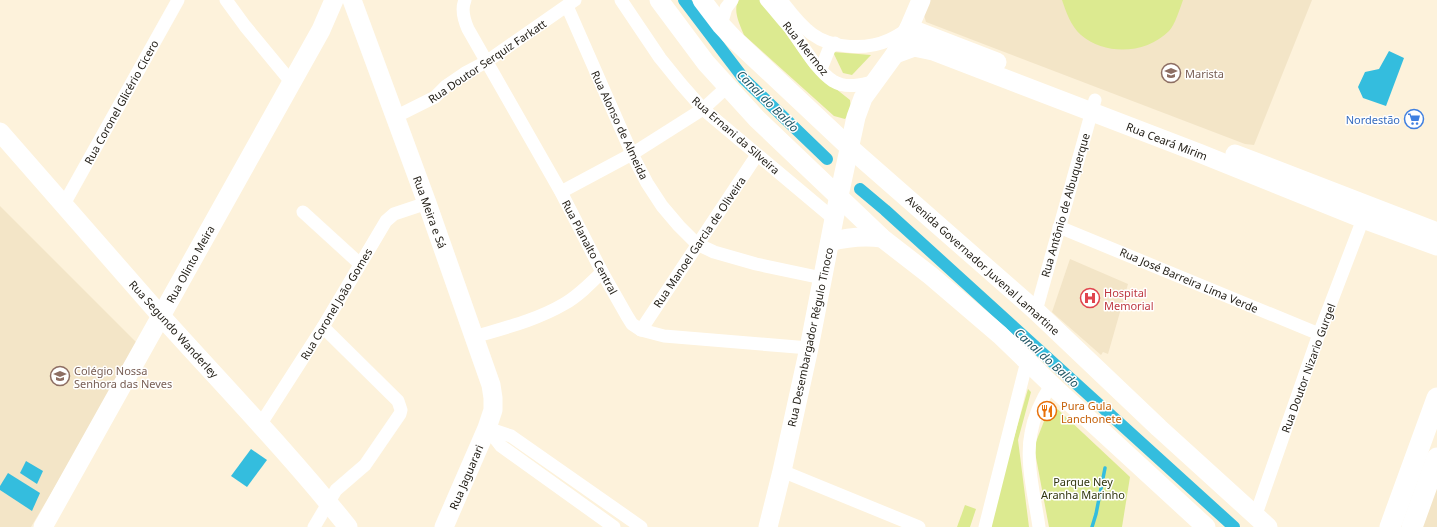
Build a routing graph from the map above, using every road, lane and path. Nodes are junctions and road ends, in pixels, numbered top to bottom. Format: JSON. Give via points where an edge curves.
{"nodes":[{"id":1,"x":178,"y":0,"type":"edge"},
{"id":2,"x":226,"y":0,"type":"edge"},
{"id":3,"x":621,"y":0,"type":"edge"},
{"id":4,"x":659,"y":0,"type":"edge"},
{"id":5,"x":705,"y":0,"type":"edge"},
{"id":6,"x":732,"y":0,"type":"edge"},
{"id":7,"x":766,"y":0,"type":"edge"},
{"id":8,"x":781,"y":0,"type":"edge"},
{"id":9,"x":921,"y":0,"type":"edge"},
{"id":10,"x":348,"y":1,"type":"edge"},
{"id":11,"x":571,"y":3,"type":"edge"},
{"id":12,"x":464,"y":5,"type":"edge"},
{"id":13,"x":721,"y":25,"type":"junction"},
{"id":14,"x":909,"y":28,"type":"junction"},
{"id":15,"x":835,"y":43,"type":"junction"},
{"id":16,"x":895,"y":54,"type":"junction"},
{"id":17,"x":486,"y":62,"type":"junction"},
{"id":18,"x":821,"y":69,"type":"junction"},
{"id":19,"x":875,"y":81,"type":"junction"},
{"id":20,"x":292,"y":83,"type":"junction"},
{"id":21,"x":727,"y":87,"type":"junction"},
{"id":22,"x":1093,"y":106,"type":"junction"},
{"id":23,"x":703,"y":109,"type":"junction"},
{"id":24,"x":395,"y":117,"type":"junction"},
{"id":25,"x":0,"y":132,"type":"edge"},
{"id":26,"x":849,"y":146,"type":"junction"},
{"id":27,"x":632,"y":154,"type":"junction"},
{"id":28,"x":757,"y":155,"type":"junction"},
{"id":29,"x":894,"y":186,"type":"junction"},
{"id":30,"x":561,"y":192,"type":"junction"},
{"id":31,"x":427,"y":203,"type":"junction"},
{"id":32,"x":845,"y":203,"type":"junction"},
{"id":33,"x":64,"y":204,"type":"junction"},
{"id":34,"x":303,"y":212,"type":"dead end"},
{"id":35,"x":834,"y":219,"type":"junction"},
{"id":36,"x":1363,"y":219,"type":"junction"},
{"id":37,"x":1060,"y":226,"type":"junction"},
{"id":38,"x":1437,"y":232,"type":"edge"},
{"id":39,"x":882,"y":238,"type":"junction"},
{"id":40,"x":830,"y":242,"type":"junction"},
{"id":41,"x":697,"y":244,"type":"junction"},
{"id":42,"x":1437,"y":246,"type":"edge"},
{"id":43,"x":360,"y":264,"type":"junction"},
{"id":44,"x":602,"y":272,"type":"junction"},
{"id":45,"x":822,"y":278,"type":"junction"},
{"id":46,"x":1036,"y":311,"type":"junction"},
{"id":47,"x":161,"y":316,"type":"junction"},
{"id":48,"x":323,"y":327,"type":"junction"},
{"id":49,"x":641,"y":330,"type":"junction"},
{"id":50,"x":1319,"y":334,"type":"junction"},
{"id":51,"x":474,"y":337,"type":"junction"},
{"id":52,"x":809,"y":348,"type":"junction"},
{"id":53,"x":1027,"y":361,"type":"junction"},
{"id":54,"x":1051,"y":385,"type":"junction"},
{"id":55,"x":1437,"y":398,"type":"edge"},
{"id":56,"x":260,"y":425,"type":"junction"},
{"id":57,"x":487,"y":428,"type":"junction"},
{"id":58,"x":1437,"y":458,"type":"edge"},
{"id":59,"x":782,"y":471,"type":"junction"},
{"id":60,"x":575,"y":481,"type":"junction"},
{"id":61,"x":566,"y":493,"type":"junction"},
{"id":62,"x":328,"y":502,"type":"junction"},
{"id":63,"x":1262,"y":522,"type":"edge"},
{"id":64,"x":44,"y":527,"type":"edge"},
{"id":65,"x":314,"y":527,"type":"edge"},
{"id":66,"x":348,"y":527,"type":"edge"},
{"id":67,"x":444,"y":527,"type":"edge"},
{"id":68,"x":614,"y":527,"type":"edge"},
{"id":69,"x":641,"y":527,"type":"edge"},
{"id":70,"x":768,"y":527,"type":"edge"},
{"id":71,"x":919,"y":527,"type":"edge"},
{"id":72,"x":984,"y":527,"type":"edge"},
{"id":73,"x":1039,"y":527,"type":"edge"},
{"id":74,"x":1206,"y":527,"type":"edge"},
{"id":75,"x":1390,"y":527,"type":"edge"},
{"id":76,"x":1412,"y":527,"type":"edge"}],
"edges":[{"from":1,"to":33,"type":"street","name":"Rua Coronel Glicério Cicero"},
{"from":2,"to":20,"type":"street"},
{"from":3,"to":23,"type":"street","name":"Rua Ernani da Silveira","via":[[660,58]]},
{"from":4,"to":21,"type":"main road"},
{"from":5,"to":13,"type":"main road","name":"Avenida Governador Juvenal Lamartine"},
{"from":6,"to":13,"type":"street","via":[[726,8]]},
{"from":7,"to":18,"type":"street","name":"Rua Mermoz"},
{"from":8,"to":15,"type":"street","name":"Rua Mermoz","via":[[812,34]]},
{"from":9,"to":14,"type":"main road","name":"Rua Desembargador Régulo Tinoco"},
{"from":10,"to":20,"type":"main road","name":"Rua Olinto Meira","via":[[322,30]]},
{"from":10,"to":24,"type":"main road","name":"Rua Meira e Sá"},
{"from":11,"to":17,"type":"street","name":"Rua Doutor Serquiz Farkatt"},
{"from":11,"to":27,"type":"street","name":"Rua Alonso de Almeida"},
{"from":12,"to":17,"type":"street","name":"Rua Planalto Central","via":[[468,29]]},
{"from":13,"to":26,"type":"main road","name":"Avenida Governador Juvenal Lamartine"},
{"from":14,"to":15,"type":"street","name":"Rua Mermoz","via":[[878,44],[864,46]]},
{"from":14,"to":16,"type":"main road","name":"Rua Desembargador Régulo Tinoco"},
{"from":14,"to":22,"type":"main road","name":"Rua Ceará Mirim"},
{"from":15,"to":18,"type":"street","via":[[829,49]]},
{"from":16,"to":19,"type":"main road","name":"Rua Desembargador Régulo Tinoco"},
{"from":16,"to":22,"type":"main road","name":"Rua Ceará Mirim","via":[[908,48],[924,48]]},
{"from":17,"to":24,"type":"street","name":"Rua Doutor Serquiz Farkatt","via":[[464,73],[435,97]]},
{"from":17,"to":30,"type":"street","name":"Rua Planalto Central"},
{"from":18,"to":19,"type":"street","name":"Rua Mermoz","via":[[841,84],[858,85]]},
{"from":19,"to":26,"type":"main road","name":"Rua Desembargador Régulo Tinoco","via":[[863,98]]},
{"from":20,"to":47,"type":"main road","name":"Rua Olinto Meira"},
{"from":21,"to":23,"type":"street"},
{"from":21,"to":32,"type":"main road","via":[[756,119]]},
{"from":22,"to":36,"type":"main road","name":"Rua Ceará Mirim"},
{"from":22,"to":37,"type":"street","name":"Rua Antônio de Albuquerque"},
{"from":22,"to":38,"type":"main road","name":"Rua Ceará Mirim"},
{"from":23,"to":27,"type":"street"},
{"from":23,"to":28,"type":"street","name":"Rua Ernani da Silveira"},
{"from":24,"to":31,"type":"main road","name":"Rua Meira e Sá"},
{"from":25,"to":33,"type":"main road","name":"Rua Segundo Wanderley"},
{"from":26,"to":29,"type":"main road","name":"Avenida Governador Juvenal Lamartine"},
{"from":26,"to":32,"type":"main road","name":"Rua Desembargador Régulo Tinoco"},
{"from":27,"to":30,"type":"street"},
{"from":27,"to":41,"type":"street","name":"Rua Alonso de Almeida","via":[[662,206]]},
{"from":28,"to":35,"type":"street","name":"Rua Ernani da Silveira"},
{"from":28,"to":41,"type":"street","name":"Rua Manoel Garcia de Oliveira"},
{"from":29,"to":32,"type":"main road","via":[[866,173],[854,175],[848,181]]},
{"from":29,"to":46,"type":"main road","name":"Avenida Governador Juvenal Lamartine"},
{"from":30,"to":44,"type":"street","name":"Rua Planalto Central"},
{"from":31,"to":43,"type":"street","name":"Rua Coronel João Gomes","via":[[394,214],[386,221]]},
{"from":31,"to":51,"type":"main road","name":"Rua Meira e Sá"},
{"from":32,"to":35,"type":"main road","name":"Rua Desembargador Régulo Tinoco"},
{"from":32,"to":39,"type":"main road"},
{"from":33,"to":47,"type":"main road","name":"Rua Segundo Wanderley"},
{"from":34,"to":43,"type":"street"},
{"from":35,"to":40,"type":"main road","name":"Rua Desembargador Régulo Tinoco"},
{"from":36,"to":42,"type":"main road","name":"Rua Ceará Mirim"},
{"from":36,"to":50,"type":"street","name":"Rua Doutor Nizario Gurgel"},
{"from":37,"to":46,"type":"street","name":"Rua Antônio de Albuquerque"},
{"from":37,"to":50,"type":"street","name":"Rua José Barreira Lima Verde"},
{"from":39,"to":40,"type":"main road","via":[[848,237]]},
{"from":39,"to":53,"type":"main road","via":[[966,305]]},
{"from":40,"to":45,"type":"main road","name":"Rua Desembargador Régulo Tinoco"},
{"from":41,"to":45,"type":"street","name":"Rua Alonso de Almeida","via":[[714,252],[756,264]]},
{"from":41,"to":49,"type":"street","name":"Rua Manoel Garcia de Oliveira"},
{"from":43,"to":48,"type":"street","name":"Rua Coronel João Gomes"},
{"from":44,"to":49,"type":"street","name":"Rua Planalto Central","via":[[632,324]]},
{"from":44,"to":51,"type":"street","via":[[579,294],[551,311]]},
{"from":45,"to":52,"type":"main road","name":"Rua Desembargador Régulo Tinoco"},
{"from":46,"to":63,"type":"main road","name":"Avenida Governador Juvenal Lamartine"},
{"from":47,"to":56,"type":"main road","name":"Rua Segundo Wanderley"},
{"from":47,"to":64,"type":"main road","name":"Rua Olinto Meira"},
{"from":48,"to":56,"type":"street","name":"Rua Coronel João Gomes"},
{"from":48,"to":62,"type":"street","via":[[398,401],[401,410],[372,457],[336,490]]},
{"from":49,"to":52,"type":"street","via":[[664,336]]},
{"from":50,"to":63,"type":"street","name":"Rua Doutor Nizario Gurgel"},
{"from":51,"to":57,"type":"main road","name":"Rua Meira e Sá","via":[[493,398],[493,410]]},
{"from":52,"to":59,"type":"main road","name":"Rua Desembargador Régulo Tinoco"},
{"from":53,"to":54,"type":"main road"},
{"from":53,"to":72,"type":"street"},
{"from":54,"to":73,"type":"street","via":[[1036,416],[1029,442]]},
{"from":54,"to":74,"type":"main road"},
{"from":55,"to":75,"type":"main road"},
{"from":56,"to":62,"type":"main road","name":"Rua Segundo Wanderley"},
{"from":57,"to":60,"type":"street","via":[[511,436]]},
{"from":57,"to":61,"type":"street","via":[[501,446]]},
{"from":57,"to":67,"type":"main road","name":"Rua Jaguarari"},
{"from":58,"to":76,"type":"main road"},
{"from":59,"to":70,"type":"main road","name":"Rua Desembargador Régulo Tinoco"},
{"from":59,"to":71,"type":"street"},
{"from":60,"to":61,"type":"street"},
{"from":60,"to":69,"type":"street"},
{"from":61,"to":68,"type":"street"},
{"from":62,"to":65,"type":"street"},
{"from":62,"to":66,"type":"main road","name":"Rua Segundo Wanderley"}]}
